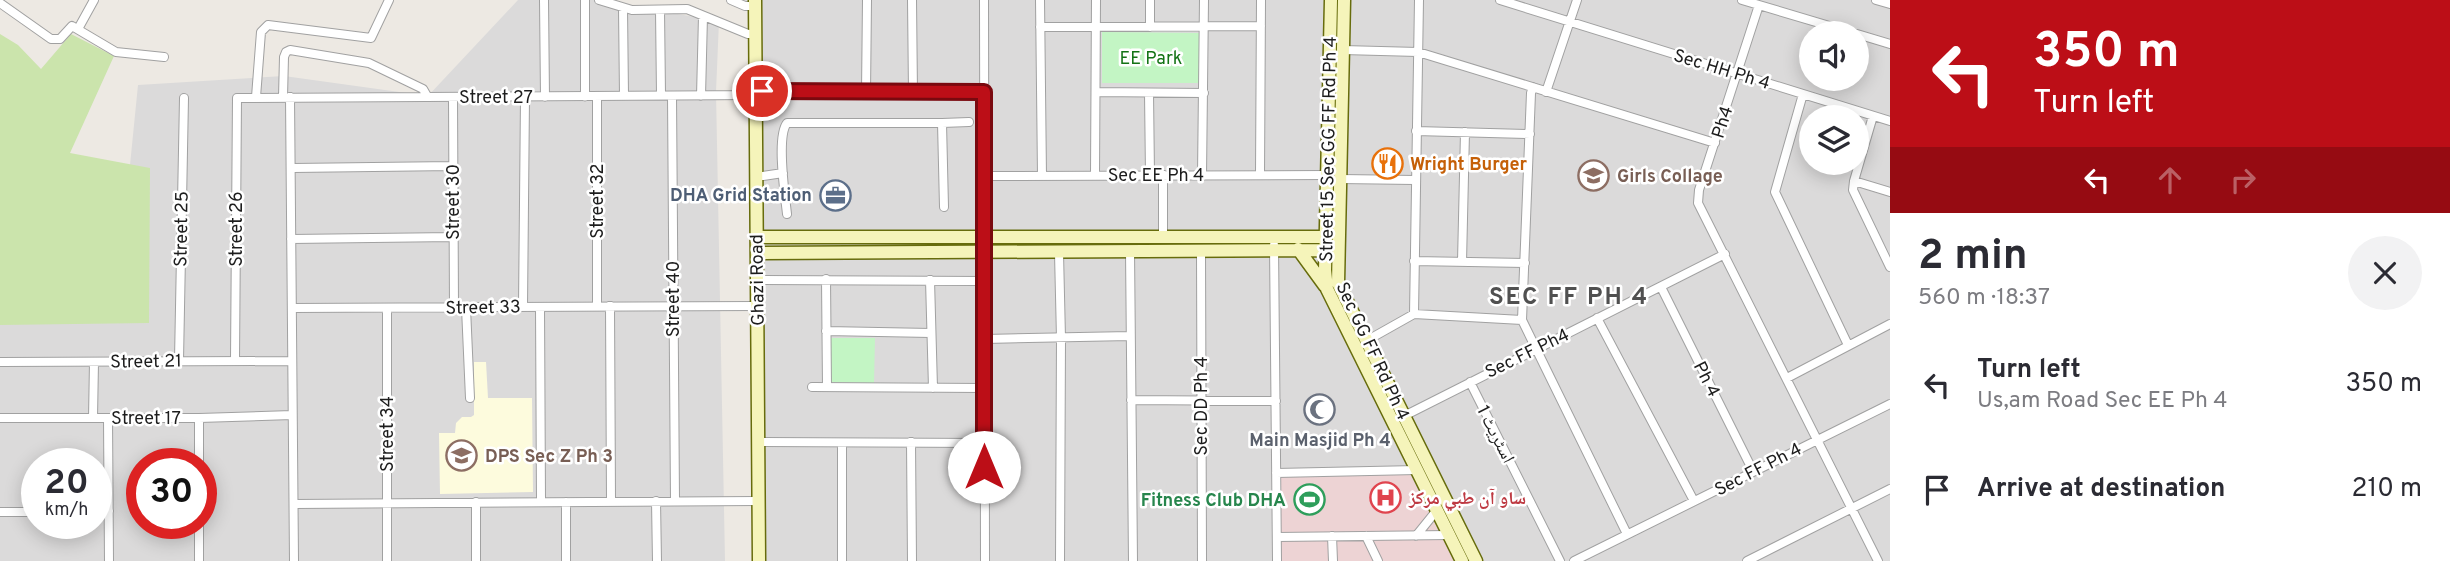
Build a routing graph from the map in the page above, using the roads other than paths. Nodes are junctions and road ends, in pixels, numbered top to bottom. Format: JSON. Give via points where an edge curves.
{"nodes":[{"id":1,"x":94,"y":0,"type":"edge"},
{"id":2,"x":390,"y":0,"type":"edge"},
{"id":3,"x":544,"y":0,"type":"edge"},
{"id":4,"x":585,"y":0,"type":"edge"},
{"id":5,"x":599,"y":0,"type":"edge"},
{"id":6,"x":731,"y":0,"type":"edge"},
{"id":7,"x":867,"y":0,"type":"edge"},
{"id":8,"x":912,"y":0,"type":"edge"},
{"id":9,"x":984,"y":0,"type":"edge"},
{"id":10,"x":1041,"y":0,"type":"edge"},
{"id":11,"x":1096,"y":0,"type":"edge"},
{"id":12,"x":1150,"y":0,"type":"edge"},
{"id":13,"x":1205,"y":0,"type":"edge"},
{"id":14,"x":1261,"y":0,"type":"edge"},
{"id":15,"x":1331,"y":0,"type":"edge"},
{"id":16,"x":1344,"y":0,"type":"edge"},
{"id":17,"x":1419,"y":0,"type":"edge"},
{"id":18,"x":1500,"y":0,"type":"edge"},
{"id":19,"x":1577,"y":0,"type":"edge"},
{"id":20,"x":1742,"y":0,"type":"edge"},
{"id":21,"x":1876,"y":0,"type":"edge"},
{"id":22,"x":0,"y":3,"type":"edge"},
{"id":23,"x":755,"y":3,"type":"edge"},
{"id":24,"x":1890,"y":4,"type":"edge"},
{"id":25,"x":1759,"y":5,"type":"junction"},
{"id":26,"x":623,"y":8,"type":"junction"},
{"id":27,"x":660,"y":10,"type":"junction"},
{"id":28,"x":703,"y":16,"type":"junction"},
{"id":29,"x":1812,"y":21,"type":"edge"},
{"id":30,"x":1569,"y":22,"type":"junction"},
{"id":31,"x":1261,"y":26,"type":"junction"},
{"id":32,"x":1040,"y":27,"type":"junction"},
{"id":33,"x":1096,"y":27,"type":"junction"},
{"id":34,"x":1150,"y":27,"type":"junction"},
{"id":35,"x":1204,"y":27,"type":"junction"},
{"id":36,"x":78,"y":29,"type":"junction"},
{"id":37,"x":756,"y":34,"type":"junction"},
{"id":38,"x":1869,"y":38,"type":"edge"},
{"id":39,"x":1890,"y":44,"type":"edge"},
{"id":40,"x":1343,"y":50,"type":"junction"},
{"id":41,"x":1418,"y":52,"type":"junction"},
{"id":42,"x":164,"y":58,"type":"dead end"},
{"id":43,"x":1738,"y":73,"type":"junction"},
{"id":44,"x":1533,"y":87,"type":"junction"},
{"id":45,"x":984,"y":92,"type":"junction"},
{"id":46,"x":1096,"y":92,"type":"junction"},
{"id":47,"x":1546,"y":92,"type":"junction"},
{"id":48,"x":756,"y":93,"type":"junction"},
{"id":49,"x":866,"y":93,"type":"junction"},
{"id":50,"x":913,"y":93,"type":"junction"},
{"id":51,"x":1149,"y":93,"type":"junction"},
{"id":52,"x":1204,"y":93,"type":"junction"},
{"id":53,"x":1803,"y":94,"type":"junction"},
{"id":54,"x":662,"y":95,"type":"junction"},
{"id":55,"x":427,"y":96,"type":"junction"},
{"id":56,"x":624,"y":96,"type":"junction"},
{"id":57,"x":672,"y":96,"type":"junction"},
{"id":58,"x":701,"y":96,"type":"junction"},
{"id":59,"x":256,"y":97,"type":"junction"},
{"id":60,"x":287,"y":97,"type":"junction"},
{"id":61,"x":453,"y":97,"type":"junction"},
{"id":62,"x":525,"y":97,"type":"junction"},
{"id":63,"x":545,"y":97,"type":"junction"},
{"id":64,"x":584,"y":97,"type":"junction"},
{"id":65,"x":597,"y":97,"type":"junction"},
{"id":66,"x":184,"y":98,"type":"dead end"},
{"id":67,"x":237,"y":98,"type":"joint"},
{"id":68,"x":1873,"y":116,"type":"junction"},
{"id":69,"x":1890,"y":121,"type":"edge"},
{"id":70,"x":968,"y":122,"type":"dead end"},
{"id":71,"x":942,"y":123,"type":"junction"},
{"id":72,"x":1416,"y":131,"type":"junction"},
{"id":73,"x":1465,"y":132,"type":"junction"},
{"id":74,"x":1530,"y":134,"type":"junction"},
{"id":75,"x":1715,"y":143,"type":"junction"},
{"id":76,"x":453,"y":166,"type":"junction"},
{"id":77,"x":292,"y":168,"type":"junction"},
{"id":78,"x":783,"y":173,"type":"junction"},
{"id":79,"x":1202,"y":174,"type":"junction"},
{"id":80,"x":1260,"y":174,"type":"junction"},
{"id":81,"x":1150,"y":175,"type":"junction"},
{"id":82,"x":1163,"y":175,"type":"junction"},
{"id":83,"x":985,"y":176,"type":"junction"},
{"id":84,"x":1042,"y":176,"type":"junction"},
{"id":85,"x":1095,"y":176,"type":"junction"},
{"id":86,"x":756,"y":177,"type":"junction"},
{"id":87,"x":1334,"y":177,"type":"junction"},
{"id":88,"x":1415,"y":180,"type":"junction"},
{"id":89,"x":1854,"y":181,"type":"junction"},
{"id":90,"x":1890,"y":192,"type":"edge"},
{"id":91,"x":944,"y":207,"type":"dead end"},
{"id":92,"x":787,"y":214,"type":"dead end"},
{"id":93,"x":453,"y":237,"type":"junction"},
{"id":94,"x":756,"y":237,"type":"junction"},
{"id":95,"x":1163,"y":237,"type":"junction"},
{"id":96,"x":984,"y":238,"type":"junction"},
{"id":97,"x":291,"y":239,"type":"junction"},
{"id":98,"x":1274,"y":243,"type":"junction"},
{"id":99,"x":1326,"y":244,"type":"junction"},
{"id":100,"x":1298,"y":249,"type":"junction"},
{"id":101,"x":1130,"y":251,"type":"junction"},
{"id":102,"x":1201,"y":251,"type":"junction"},
{"id":103,"x":757,"y":253,"type":"junction"},
{"id":104,"x":984,"y":253,"type":"junction"},
{"id":105,"x":1059,"y":253,"type":"junction"},
{"id":106,"x":1725,"y":254,"type":"junction"},
{"id":107,"x":1414,"y":261,"type":"junction"},
{"id":108,"x":1462,"y":262,"type":"junction"},
{"id":109,"x":1525,"y":263,"type":"junction"},
{"id":110,"x":1890,"y":267,"type":"edge"},
{"id":111,"x":826,"y":279,"type":"junction"},
{"id":112,"x":757,"y":280,"type":"junction"},
{"id":113,"x":930,"y":280,"type":"junction"},
{"id":114,"x":985,"y":281,"type":"junction"},
{"id":115,"x":1661,"y":287,"type":"junction"},
{"id":116,"x":1327,"y":289,"type":"junction"},
{"id":117,"x":597,"y":306,"type":"junction"},
{"id":118,"x":610,"y":306,"type":"junction"},
{"id":119,"x":757,"y":306,"type":"junction"},
{"id":120,"x":523,"y":307,"type":"junction"},
{"id":121,"x":540,"y":307,"type":"junction"},
{"id":122,"x":673,"y":307,"type":"junction"},
{"id":123,"x":292,"y":308,"type":"junction"},
{"id":124,"x":387,"y":308,"type":"junction"},
{"id":125,"x":454,"y":308,"type":"junction"},
{"id":126,"x":467,"y":308,"type":"junction"},
{"id":127,"x":1414,"y":314,"type":"junction"},
{"id":128,"x":1597,"y":318,"type":"junction"},
{"id":129,"x":1522,"y":320,"type":"junction"},
{"id":130,"x":1890,"y":324,"type":"edge"},
{"id":131,"x":827,"y":331,"type":"junction"},
{"id":132,"x":931,"y":333,"type":"junction"},
{"id":133,"x":1130,"y":337,"type":"junction"},
{"id":134,"x":1061,"y":338,"type":"junction"},
{"id":135,"x":985,"y":339,"type":"junction"},
{"id":136,"x":1366,"y":341,"type":"junction"},
{"id":137,"x":1848,"y":345,"type":"junction"},
{"id":138,"x":1535,"y":350,"type":"junction"},
{"id":139,"x":179,"y":360,"type":"junction"},
{"id":140,"x":235,"y":360,"type":"junction"},
{"id":141,"x":291,"y":360,"type":"junction"},
{"id":142,"x":0,"y":362,"type":"edge"},
{"id":143,"x":94,"y":362,"type":"junction"},
{"id":144,"x":1787,"y":378,"type":"junction"},
{"id":145,"x":1470,"y":382,"type":"junction"},
{"id":146,"x":812,"y":387,"type":"dead end"},
{"id":147,"x":827,"y":387,"type":"junction"},
{"id":148,"x":933,"y":388,"type":"junction"},
{"id":149,"x":984,"y":388,"type":"junction"},
{"id":150,"x":470,"y":398,"type":"dead end"},
{"id":151,"x":1131,"y":400,"type":"junction"},
{"id":152,"x":1201,"y":401,"type":"junction"},
{"id":153,"x":1276,"y":401,"type":"junction"},
{"id":154,"x":1890,"y":404,"type":"edge"},
{"id":155,"x":292,"y":415,"type":"junction"},
{"id":156,"x":1404,"y":416,"type":"junction"},
{"id":157,"x":0,"y":418,"type":"edge"},
{"id":158,"x":93,"y":418,"type":"junction"},
{"id":159,"x":108,"y":418,"type":"junction"},
{"id":160,"x":199,"y":418,"type":"junction"},
{"id":161,"x":1817,"y":440,"type":"junction"},
{"id":162,"x":758,"y":442,"type":"junction"},
{"id":163,"x":911,"y":442,"type":"junction"},
{"id":164,"x":842,"y":443,"type":"junction"},
{"id":165,"x":984,"y":443,"type":"junction"},
{"id":166,"x":108,"y":448,"type":"edge"},
{"id":167,"x":199,"y":448,"type":"edge"},
{"id":168,"x":1417,"y":470,"type":"junction"},
{"id":169,"x":1753,"y":471,"type":"junction"},
{"id":170,"x":1276,"y":474,"type":"junction"},
{"id":171,"x":1890,"y":489,"type":"edge"},
{"id":172,"x":541,"y":501,"type":"junction"},
{"id":173,"x":611,"y":501,"type":"junction"},
{"id":174,"x":656,"y":501,"type":"junction"},
{"id":175,"x":675,"y":501,"type":"junction"},
{"id":176,"x":758,"y":501,"type":"junction"},
{"id":177,"x":1693,"y":501,"type":"junction"},
{"id":178,"x":476,"y":502,"type":"junction"},
{"id":179,"x":566,"y":502,"type":"junction"},
{"id":180,"x":387,"y":503,"type":"junction"},
{"id":181,"x":294,"y":504,"type":"junction"},
{"id":182,"x":1439,"y":506,"type":"junction"},
{"id":183,"x":1852,"y":509,"type":"junction"},
{"id":184,"x":0,"y":512,"type":"edge"},
{"id":185,"x":21,"y":512,"type":"edge"},
{"id":186,"x":1627,"y":534,"type":"junction"},
{"id":187,"x":1449,"y":535,"type":"junction"},
{"id":188,"x":1332,"y":536,"type":"junction"},
{"id":189,"x":1366,"y":536,"type":"junction"},
{"id":190,"x":1416,"y":536,"type":"junction"},
{"id":191,"x":1277,"y":537,"type":"junction"},
{"id":192,"x":108,"y":539,"type":"edge"},
{"id":193,"x":199,"y":539,"type":"edge"},
{"id":194,"x":108,"y":561,"type":"edge"},
{"id":195,"x":200,"y":561,"type":"edge"},
{"id":196,"x":293,"y":561,"type":"edge"},
{"id":197,"x":387,"y":561,"type":"edge"},
{"id":198,"x":476,"y":561,"type":"edge"},
{"id":199,"x":566,"y":561,"type":"edge"},
{"id":200,"x":657,"y":561,"type":"edge"},
{"id":201,"x":759,"y":561,"type":"edge"},
{"id":202,"x":842,"y":561,"type":"edge"},
{"id":203,"x":912,"y":561,"type":"edge"},
{"id":204,"x":985,"y":561,"type":"edge"},
{"id":205,"x":1060,"y":561,"type":"edge"},
{"id":206,"x":1133,"y":561,"type":"edge"},
{"id":207,"x":1202,"y":561,"type":"edge"},
{"id":208,"x":1277,"y":561,"type":"edge"},
{"id":209,"x":1333,"y":561,"type":"edge"},
{"id":210,"x":1378,"y":561,"type":"edge"},
{"id":211,"x":1462,"y":561,"type":"edge"},
{"id":212,"x":1476,"y":561,"type":"edge"},
{"id":213,"x":1560,"y":561,"type":"edge"},
{"id":214,"x":1574,"y":561,"type":"edge"},
{"id":215,"x":1747,"y":561,"type":"edge"},
{"id":216,"x":1878,"y":561,"type":"edge"}],
"edges":[{"from":1,"to":36,"type":"street"},
{"from":2,"to":59,"type":"street","via":[[371,38],[268,25],[261,32]]},
{"from":3,"to":63,"type":"street"},
{"from":4,"to":64,"type":"street"},
{"from":5,"to":26,"type":"street"},
{"from":6,"to":23,"type":"street","via":[[745,6]]},
{"from":7,"to":49,"type":"street"},
{"from":8,"to":50,"type":"street"},
{"from":9,"to":45,"type":"street"},
{"from":10,"to":32,"type":"street"},
{"from":11,"to":33,"type":"street"},
{"from":12,"to":34,"type":"street"},
{"from":13,"to":35,"type":"street"},
{"from":14,"to":31,"type":"street"},
{"from":15,"to":87,"type":"main road","name":"Street 15 Sec GG FF Rd Ph 4"},
{"from":16,"to":40,"type":"main road","name":"Sec GG FF Rd Ph 4"},
{"from":17,"to":41,"type":"street"},
{"from":18,"to":30,"type":"street","name":"Sec HH Ph 4"},
{"from":19,"to":30,"type":"street"},
{"from":20,"to":25,"type":"street"},
{"from":21,"to":24,"type":"street"},
{"from":22,"to":36,"type":"street","via":[[51,39],[60,39],[72,26]]},
{"from":23,"to":37,"type":"main road","name":"Ghazi Road"},
{"from":25,"to":29,"type":"street"},
{"from":25,"to":43,"type":"street","name":"Ph4"},
{"from":26,"to":27,"type":"street"},
{"from":26,"to":56,"type":"street"},
{"from":27,"to":28,"type":"street","via":[[687,9]]},
{"from":27,"to":54,"type":"street"},
{"from":28,"to":37,"type":"street"},
{"from":28,"to":58,"type":"street"},
{"from":30,"to":43,"type":"street","name":"Sec HH Ph 4"},
{"from":30,"to":47,"type":"street"},
{"from":31,"to":35,"type":"street"},
{"from":31,"to":80,"type":"street"},
{"from":32,"to":33,"type":"street"},
{"from":32,"to":84,"type":"street"},
{"from":33,"to":34,"type":"street"},
{"from":33,"to":46,"type":"street"},
{"from":34,"to":35,"type":"street"},
{"from":35,"to":52,"type":"street"},
{"from":36,"to":42,"type":"street","via":[[116,52]]},
{"from":37,"to":48,"type":"main road","name":"Ghazi Road"},
{"from":38,"to":39,"type":"street"},
{"from":40,"to":41,"type":"street"},
{"from":40,"to":87,"type":"main road","name":"Sec GG FF Rd Ph 4"},
{"from":41,"to":44,"type":"street"},
{"from":41,"to":72,"type":"street"},
{"from":43,"to":53,"type":"street","name":"Sec HH Ph 4"},
{"from":43,"to":75,"type":"street","name":"Ph4"},
{"from":44,"to":47,"type":"street"},
{"from":44,"to":74,"type":"street"},
{"from":45,"to":50,"type":"street","name":"Street 27"},
{"from":45,"to":83,"type":"street"},
{"from":46,"to":51,"type":"street"},
{"from":46,"to":85,"type":"street"},
{"from":47,"to":75,"type":"street"},
{"from":48,"to":49,"type":"street","name":"Street 27"},
{"from":48,"to":58,"type":"street","name":"Street 27"},
{"from":48,"to":86,"type":"main road","name":"Ghazi Road"},
{"from":49,"to":50,"type":"street","name":"Street 27"},
{"from":51,"to":52,"type":"street"},
{"from":51,"to":81,"type":"street"},
{"from":52,"to":79,"type":"street"},
{"from":53,"to":68,"type":"street","name":"Sec HH Ph 4"},
{"from":53,"to":137,"type":"street","via":[[1775,192]]},
{"from":54,"to":56,"type":"street","name":"Street 27"},
{"from":54,"to":57,"type":"street","name":"Street 27"},
{"from":55,"to":60,"type":"street","name":"Street 27"},
{"from":55,"to":60,"type":"street","via":[[423,89],[369,63],[290,50],[285,57]]},
{"from":55,"to":61,"type":"street","name":"Street 27"},
{"from":56,"to":65,"type":"street","name":"Street 27"},
{"from":57,"to":58,"type":"street","name":"Street 27"},
{"from":57,"to":122,"type":"street","name":"Street 40"},
{"from":59,"to":60,"type":"street","name":"Street 27"},
{"from":59,"to":67,"type":"street","name":"Street 27"},
{"from":60,"to":77,"type":"street"},
{"from":61,"to":62,"type":"street","name":"Street 27"},
{"from":61,"to":76,"type":"street","name":"Street 30"},
{"from":62,"to":63,"type":"street","name":"Street 27"},
{"from":62,"to":120,"type":"street"},
{"from":63,"to":64,"type":"street","name":"Street 27"},
{"from":64,"to":65,"type":"street","name":"Street 27"},
{"from":65,"to":117,"type":"street","name":"Street 32"},
{"from":66,"to":139,"type":"street","name":"Street 25"},
{"from":67,"to":140,"type":"street","name":"Street 26"},
{"from":68,"to":69,"type":"street","name":"Sec HH Ph 4"},
{"from":68,"to":89,"type":"street"},
{"from":70,"to":71,"type":"street"},
{"from":71,"to":78,"type":"street","via":[[787,123],[782,137]]},
{"from":71,"to":91,"type":"street"},
{"from":72,"to":73,"type":"street"},
{"from":72,"to":88,"type":"street"},
{"from":73,"to":74,"type":"street"},
{"from":73,"to":108,"type":"street"},
{"from":74,"to":109,"type":"street"},
{"from":75,"to":106,"type":"street","name":"Ph4","via":[[1697,198]]},
{"from":76,"to":77,"type":"street"},
{"from":76,"to":93,"type":"street","name":"Street 30"},
{"from":77,"to":97,"type":"street"},
{"from":78,"to":86,"type":"street"},
{"from":78,"to":92,"type":"street"},
{"from":79,"to":80,"type":"street","name":"Sec EE Ph 4"},
{"from":79,"to":82,"type":"street","name":"Sec EE Ph 4"},
{"from":80,"to":87,"type":"street","name":"Sec EE Ph 4"},
{"from":81,"to":82,"type":"street","name":"Sec EE Ph 4"},
{"from":81,"to":85,"type":"street","name":"Sec EE Ph 4"},
{"from":82,"to":95,"type":"street"},
{"from":83,"to":84,"type":"street","name":"Sec EE Ph 4"},
{"from":83,"to":96,"type":"street"},
{"from":84,"to":85,"type":"street","name":"Sec EE Ph 4"},
{"from":86,"to":94,"type":"main road","name":"Ghazi Road"},
{"from":87,"to":88,"type":"street","name":"Sec EE Ph 4"},
{"from":87,"to":99,"type":"main road","name":"Street 15 Sec GG FF Rd Ph 4"},
{"from":87,"to":136,"type":"main road","name":"Sec GG FF Rd Ph 4","via":[[1338,282]]},
{"from":88,"to":107,"type":"street"},
{"from":89,"to":90,"type":"street"},
{"from":89,"to":110,"type":"street","via":[[1853,190]]},
{"from":93,"to":97,"type":"street"},
{"from":93,"to":125,"type":"street","name":"Street 30"},
{"from":94,"to":96,"type":"main road"},
{"from":94,"to":103,"type":"main road","name":"Ghazi Road"},
{"from":95,"to":96,"type":"main road"},
{"from":95,"to":98,"type":"main road"},
{"from":96,"to":104,"type":"street"},
{"from":97,"to":123,"type":"street"},
{"from":98,"to":99,"type":"main road"},
{"from":98,"to":100,"type":"main road"},
{"from":98,"to":102,"type":"main road"},
{"from":98,"to":153,"type":"street"},
{"from":99,"to":100,"type":"main road"},
{"from":99,"to":116,"type":"main road","name":"Street 15 Sec GG FF Rd Ph 4"},
{"from":100,"to":116,"type":"main road"},
{"from":101,"to":102,"type":"main road"},
{"from":101,"to":105,"type":"main road"},
{"from":101,"to":133,"type":"street"},
{"from":102,"to":152,"type":"street","name":"Sec DD Ph 4"},
{"from":103,"to":104,"type":"main road"},
{"from":103,"to":112,"type":"main road","name":"Ghazi Road"},
{"from":104,"to":105,"type":"main road"},
{"from":104,"to":114,"type":"street"},
{"from":105,"to":134,"type":"street"},
{"from":106,"to":115,"type":"street","name":"Sec FF Ph4"},
{"from":106,"to":144,"type":"street"},
{"from":107,"to":108,"type":"street"},
{"from":107,"to":127,"type":"street"},
{"from":108,"to":109,"type":"street"},
{"from":109,"to":129,"type":"street"},
{"from":111,"to":112,"type":"street"},
{"from":111,"to":113,"type":"street"},
{"from":111,"to":131,"type":"street"},
{"from":112,"to":119,"type":"main road","name":"Ghazi Road"},
{"from":113,"to":114,"type":"street"},
{"from":113,"to":132,"type":"street"},
{"from":114,"to":135,"type":"street"},
{"from":115,"to":128,"type":"street","name":"Sec FF Ph4"},
{"from":115,"to":169,"type":"street","name":"Ph 4"},
{"from":116,"to":168,"type":"main road","name":"Street 15 Sec GG FF Rd Ph 4"},
{"from":117,"to":118,"type":"street","name":"Street 33"},
{"from":117,"to":121,"type":"street","name":"Street 33"},
{"from":118,"to":122,"type":"street","name":"Street 33"},
{"from":118,"to":173,"type":"street"},
{"from":119,"to":122,"type":"street","name":"Street 33"},
{"from":119,"to":162,"type":"main road","name":"Ghazi Road"},
{"from":120,"to":121,"type":"street","name":"Street 33"},
{"from":120,"to":126,"type":"street","name":"Street 33"},
{"from":121,"to":172,"type":"street"},
{"from":122,"to":175,"type":"street","name":"Street 40"},
{"from":123,"to":124,"type":"street","name":"Street 33"},
{"from":123,"to":141,"type":"street"},
{"from":124,"to":125,"type":"street","name":"Street 33"},
{"from":124,"to":180,"type":"street","name":"Street 34"},
{"from":125,"to":126,"type":"street","name":"Street 33"},
{"from":126,"to":150,"type":"street"},
{"from":127,"to":129,"type":"street","name":"Sec FF Ph4"},
{"from":127,"to":136,"type":"street"},
{"from":128,"to":138,"type":"street","name":"Sec FF Ph4"},
{"from":128,"to":177,"type":"street"},
{"from":129,"to":138,"type":"street"},
{"from":130,"to":137,"type":"street"},
{"from":131,"to":132,"type":"street"},
{"from":131,"to":147,"type":"street"},
{"from":132,"to":148,"type":"street"},
{"from":133,"to":134,"type":"street"},
{"from":133,"to":151,"type":"street"},
{"from":134,"to":135,"type":"street"},
{"from":134,"to":205,"type":"street"},
{"from":135,"to":149,"type":"street"},
{"from":136,"to":156,"type":"main road","name":"Sec GG FF Rd Ph 4"},
{"from":137,"to":144,"type":"street"},
{"from":138,"to":145,"type":"street","name":"Sec FF Ph4"},
{"from":138,"to":186,"type":"street"},
{"from":139,"to":140,"type":"street","name":"Street 21"},
{"from":139,"to":143,"type":"street","name":"Street 21"},
{"from":140,"to":141,"type":"street","name":"Street 21"},
{"from":141,"to":155,"type":"street"},
{"from":142,"to":143,"type":"street","name":"Street 21"},
{"from":143,"to":158,"type":"street"},
{"from":144,"to":161,"type":"street"},
{"from":145,"to":156,"type":"street","name":"Sec FF Ph4"},
{"from":145,"to":213,"type":"street","name":"اسٹریٹ 1"},
{"from":146,"to":147,"type":"street"},
{"from":147,"to":148,"type":"street"},
{"from":148,"to":149,"type":"street"},
{"from":149,"to":165,"type":"street"},
{"from":151,"to":152,"type":"street"},
{"from":151,"to":206,"type":"street"},
{"from":152,"to":153,"type":"street"},
{"from":152,"to":207,"type":"street","name":"Sec DD Ph 4"},
{"from":153,"to":170,"type":"street"},
{"from":154,"to":161,"type":"street","name":"Sec FF Ph 4"},
{"from":155,"to":160,"type":"street","name":"Street 17"},
{"from":155,"to":181,"type":"street"},
{"from":156,"to":182,"type":"main road","name":"Sec GG FF Rd Ph 4"},
{"from":157,"to":158,"type":"street","name":"Street 17"},
{"from":158,"to":159,"type":"street","name":"Street 17"},
{"from":159,"to":160,"type":"street","name":"Street 17"},
{"from":159,"to":166,"type":"street"},
{"from":160,"to":167,"type":"street"},
{"from":161,"to":169,"type":"street","name":"Sec FF Ph 4"},
{"from":161,"to":183,"type":"street"},
{"from":162,"to":164,"type":"street"},
{"from":162,"to":176,"type":"main road","name":"Ghazi Road"},
{"from":163,"to":164,"type":"street"},
{"from":163,"to":165,"type":"street"},
{"from":163,"to":203,"type":"street"},
{"from":164,"to":202,"type":"street"},
{"from":165,"to":204,"type":"street"},
{"from":168,"to":170,"type":"street"},
{"from":168,"to":182,"type":"main road","name":"Street 15 Sec GG FF Rd Ph 4"},
{"from":169,"to":177,"type":"street","name":"Sec FF Ph 4"},
{"from":170,"to":191,"type":"street"},
{"from":171,"to":183,"type":"street"},
{"from":172,"to":178,"type":"street"},
{"from":172,"to":179,"type":"street"},
{"from":173,"to":174,"type":"street"},
{"from":173,"to":179,"type":"street"},
{"from":174,"to":175,"type":"street"},
{"from":174,"to":200,"type":"street"},
{"from":175,"to":176,"type":"street"},
{"from":176,"to":201,"type":"main road","name":"Ghazi Road"},
{"from":177,"to":186,"type":"street","name":"Sec FF Ph 4"},
{"from":178,"to":180,"type":"street"},
{"from":178,"to":198,"type":"street"},
{"from":179,"to":199,"type":"street"},
{"from":180,"to":181,"type":"street"},
{"from":180,"to":197,"type":"street","name":"Street 34"},
{"from":181,"to":196,"type":"street"},
{"from":182,"to":187,"type":"main road","name":"Street 15 Sec GG FF Rd Ph 4"},
{"from":182,"to":190,"type":"street"},
{"from":182,"to":212,"type":"main road","name":"Sec GG FF Rd Ph 4"},
{"from":183,"to":215,"type":"street"},
{"from":183,"to":216,"type":"street"},
{"from":184,"to":185,"type":"street"},
{"from":186,"to":214,"type":"street","name":"Sec FF Ph 4"},
{"from":187,"to":190,"type":"street"},
{"from":187,"to":211,"type":"main road","name":"Street 15 Sec GG FF Rd Ph 4"},
{"from":188,"to":189,"type":"street"},
{"from":188,"to":191,"type":"street"},
{"from":188,"to":209,"type":"street"},
{"from":189,"to":190,"type":"street"},
{"from":189,"to":210,"type":"street"},
{"from":191,"to":208,"type":"street"},
{"from":192,"to":194,"type":"street"},
{"from":193,"to":195,"type":"street"}]}
